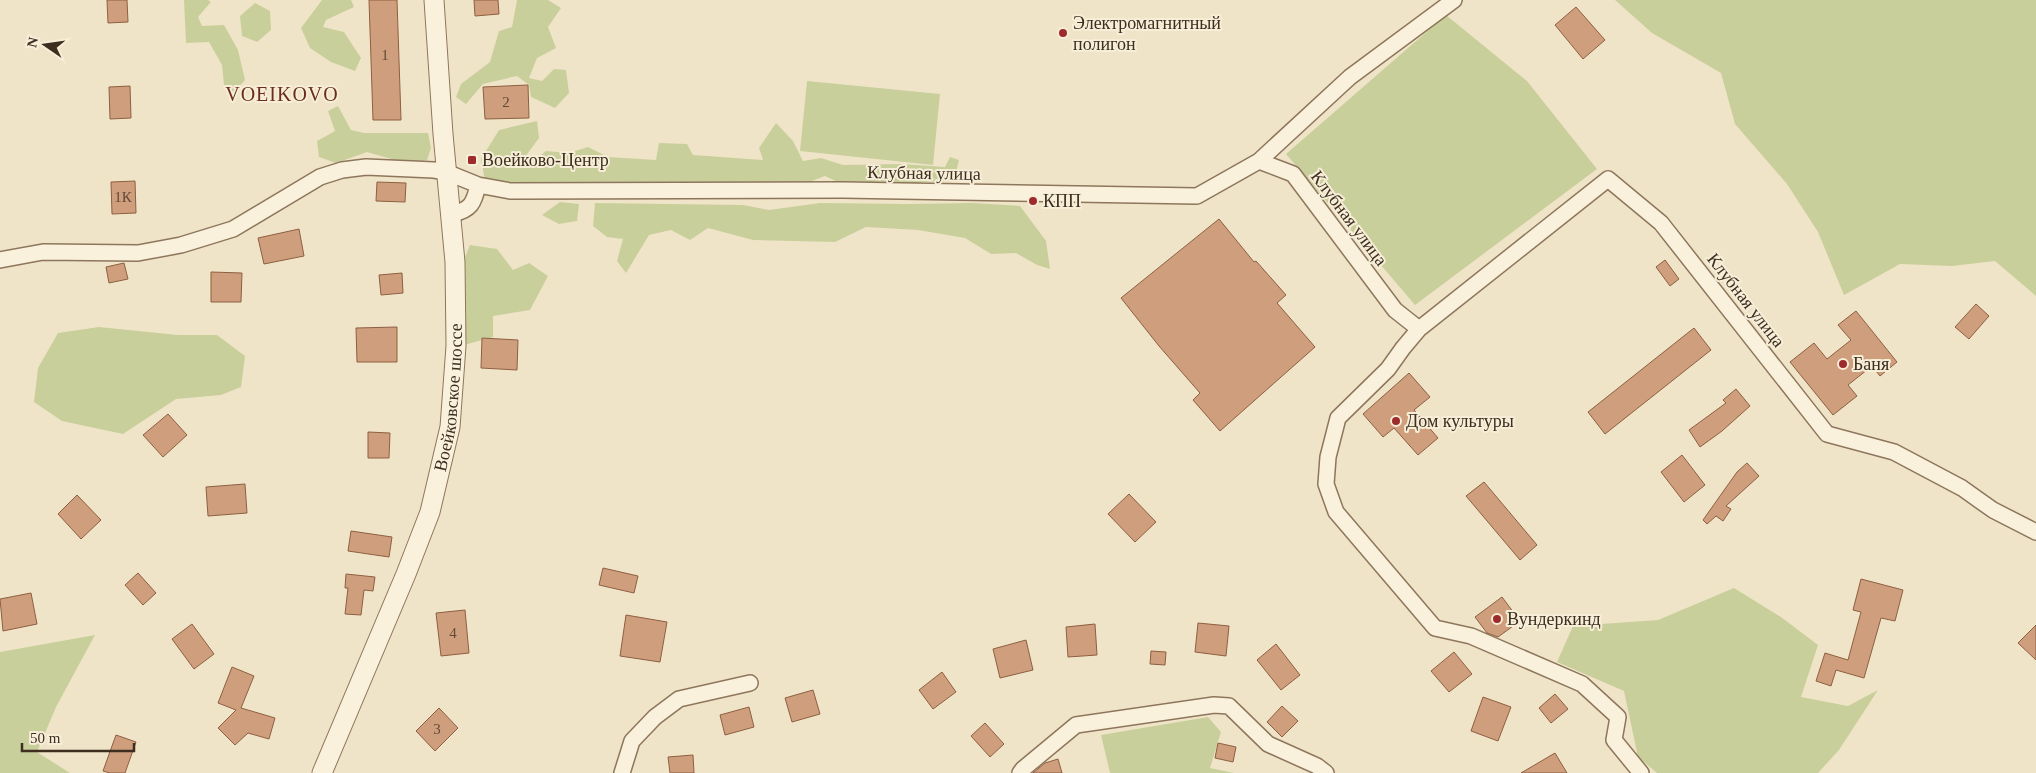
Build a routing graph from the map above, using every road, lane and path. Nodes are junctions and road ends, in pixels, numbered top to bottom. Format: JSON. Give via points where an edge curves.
{"nodes":[{"id":1,"x":434,"y":0,"type":"edge"},
{"id":2,"x":1454,"y":0,"type":"edge"},
{"id":3,"x":1259,"y":161,"type":"junction"},
{"id":4,"x":446,"y":172,"type":"junction"},
{"id":5,"x":478,"y":185,"type":"junction"},
{"id":6,"x":452,"y":214,"type":"junction"},
{"id":7,"x":0,"y":260,"type":"edge"},
{"id":8,"x":1419,"y":329,"type":"junction"},
{"id":9,"x":2036,"y":532,"type":"edge"},
{"id":10,"x":750,"y":683,"type":"dead end"},
{"id":11,"x":322,"y":773,"type":"edge"},
{"id":12,"x":622,"y":773,"type":"edge"},
{"id":13,"x":1020,"y":773,"type":"edge"},
{"id":14,"x":1326,"y":773,"type":"edge"},
{"id":15,"x":1641,"y":773,"type":"edge"}],
"edges":[{"from":1,"to":4,"type":"street","name":"Воейковское шоссе"},
{"from":2,"to":3,"type":"street","via":[[1350,77]]},
{"from":3,"to":5,"type":"street","name":"Клубная улица","via":[[1197,196],[833,190],[510,191]]},
{"from":3,"to":8,"type":"street","name":"Клубная улица","via":[[1293,174],[1395,310]]},
{"from":4,"to":5,"type":"street","name":"Клубная улица"},
{"from":4,"to":6,"type":"street","name":"Воейковское шоссе"},
{"from":4,"to":7,"type":"street","name":"Клубная улица","via":[[366,167],[342,170],[320,176],[233,229],[181,245],[138,254],[43,252]]},
{"from":5,"to":6,"type":"street","via":[[475,199],[465,211]]},
{"from":6,"to":11,"type":"street","name":"Воейковское шоссе","via":[[456,346],[450,427],[440,471],[430,512],[406,574]]},
{"from":8,"to":9,"type":"street","name":"Клубная улица","via":[[1608,179],[1661,223],[1827,434],[1894,452]]},
{"from":8,"to":15,"type":"street","via":[[1388,369],[1338,418],[1328,456],[1326,484],[1336,512],[1435,628],[1471,636],[1582,684],[1618,717],[1614,740]]},
{"from":10,"to":12,"type":"street","via":[[679,699],[654,716],[632,741]]},
{"from":13,"to":14,"type":"street","via":[[1076,725],[1214,705],[1229,706],[1268,744]]}]}
